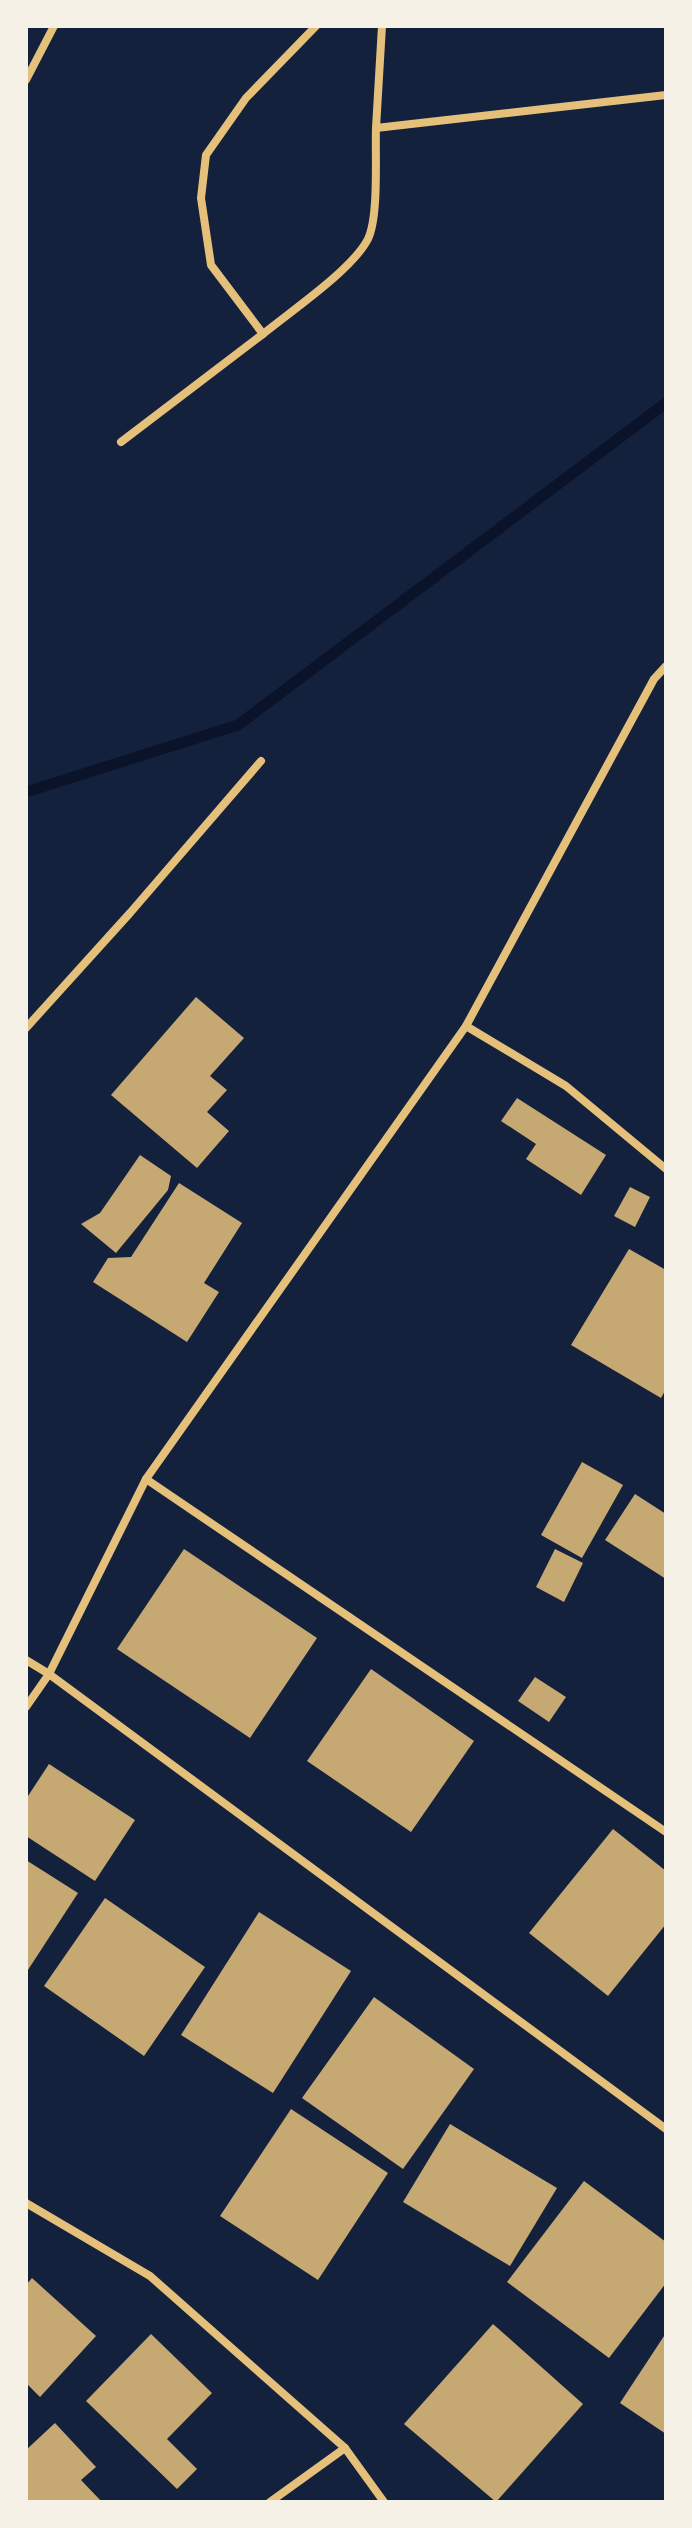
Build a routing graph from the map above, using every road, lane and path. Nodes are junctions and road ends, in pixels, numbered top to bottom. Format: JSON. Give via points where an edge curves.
{"nodes":[{"id":1,"x":54,"y":26,"type":"edge"},
{"id":2,"x":316,"y":26,"type":"edge"},
{"id":3,"x":382,"y":26,"type":"edge"},
{"id":4,"x":26,"y":80,"type":"edge"},
{"id":5,"x":666,"y":95,"type":"edge"},
{"id":6,"x":376,"y":128,"type":"junction"},
{"id":7,"x":263,"y":334,"type":"junction"},
{"id":8,"x":121,"y":442,"type":"dead end"},
{"id":9,"x":666,"y":666,"type":"edge"},
{"id":10,"x":261,"y":761,"type":"dead end"},
{"id":11,"x":466,"y":1026,"type":"junction"},
{"id":12,"x":26,"y":1028,"type":"edge"},
{"id":13,"x":666,"y":1169,"type":"edge"},
{"id":14,"x":146,"y":1479,"type":"junction"},
{"id":15,"x":26,"y":1660,"type":"edge"},
{"id":16,"x":49,"y":1674,"type":"junction"},
{"id":17,"x":26,"y":1707,"type":"edge"},
{"id":18,"x":666,"y":1832,"type":"edge"},
{"id":19,"x":666,"y":2129,"type":"edge"},
{"id":20,"x":26,"y":2203,"type":"edge"},
{"id":21,"x":345,"y":2448,"type":"junction"},
{"id":22,"x":270,"y":2502,"type":"edge"},
{"id":23,"x":384,"y":2502,"type":"edge"}],
"edges":[{"from":1,"to":4,"type":"street"},
{"from":2,"to":7,"type":"street","via":[[246,98],[206,155],[201,198],[211,265]]},
{"from":3,"to":6,"type":"street"},
{"from":5,"to":6,"type":"street"},
{"from":6,"to":7,"type":"street","via":[[368,238],[351,261]]},
{"from":7,"to":8,"type":"street"},
{"from":9,"to":11,"type":"street","via":[[654,679]]},
{"from":10,"to":12,"type":"street"},
{"from":11,"to":13,"type":"street","via":[[566,1086]]},
{"from":11,"to":14,"type":"street"},
{"from":14,"to":16,"type":"street"},
{"from":14,"to":18,"type":"street"},
{"from":15,"to":16,"type":"street"},
{"from":16,"to":17,"type":"street"},
{"from":16,"to":19,"type":"street"},
{"from":20,"to":21,"type":"street","via":[[150,2276]]},
{"from":21,"to":22,"type":"street"},
{"from":21,"to":23,"type":"street"}]}
